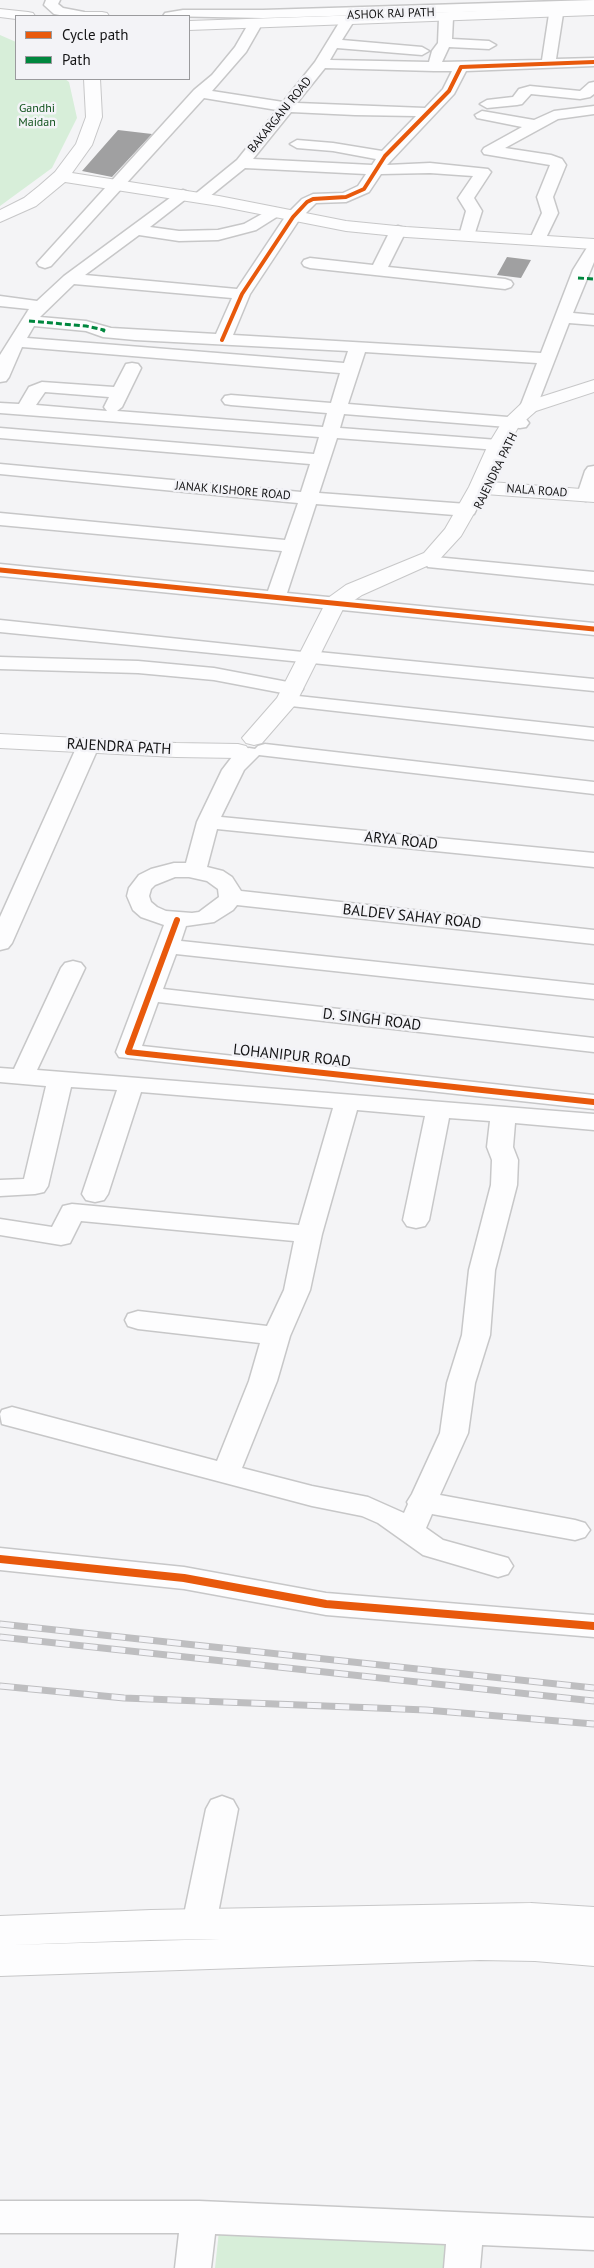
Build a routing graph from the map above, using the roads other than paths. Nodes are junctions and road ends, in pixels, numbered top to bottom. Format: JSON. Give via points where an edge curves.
{"nodes":[{"id":1,"x":54,"y":0,"type":"edge"},
{"id":2,"x":594,"y":9,"type":"edge"},
{"id":3,"x":0,"y":13,"type":"edge"},
{"id":4,"x":556,"y":14,"type":"junction"},
{"id":5,"x":19,"y":15,"type":"edge"},
{"id":6,"x":72,"y":15,"type":"edge"},
{"id":7,"x":176,"y":15,"type":"edge"},
{"id":8,"x":470,"y":17,"type":"junction"},
{"id":9,"x":446,"y":18,"type":"junction"},
{"id":10,"x":192,"y":21,"type":"edge"},
{"id":11,"x":348,"y":21,"type":"junction"},
{"id":12,"x":0,"y":22,"type":"edge"},
{"id":13,"x":255,"y":24,"type":"junction"},
{"id":14,"x":15,"y":25,"type":"edge"},
{"id":15,"x":334,"y":44,"type":"junction"},
{"id":16,"x":489,"y":45,"type":"dead end"},
{"id":17,"x":442,"y":48,"type":"junction"},
{"id":18,"x":591,"y":58,"type":"edge"},
{"id":19,"x":321,"y":64,"type":"junction"},
{"id":20,"x":548,"y":64,"type":"junction"},
{"id":21,"x":434,"y":67,"type":"junction"},
{"id":22,"x":461,"y":67,"type":"junction"},
{"id":23,"x":84,"y":80,"type":"edge"},
{"id":24,"x":434,"y":83,"type":"dead end"},
{"id":25,"x":453,"y":84,"type":"junction"},
{"id":26,"x":594,"y":86,"type":"edge"},
{"id":27,"x":199,"y":93,"type":"junction"},
{"id":28,"x":517,"y":101,"type":"junction"},
{"id":29,"x":286,"y":107,"type":"junction"},
{"id":30,"x":594,"y":110,"type":"edge"},
{"id":31,"x":429,"y":112,"type":"junction"},
{"id":32,"x":536,"y":125,"type":"junction"},
{"id":33,"x":267,"y":130,"type":"junction"},
{"id":34,"x":341,"y":136,"type":"dead end"},
{"id":35,"x":297,"y":144,"type":"dead end"},
{"id":36,"x":470,"y":149,"type":"dead end"},
{"id":37,"x":489,"y":151,"type":"junction"},
{"id":38,"x":520,"y":155,"type":"junction"},
{"id":39,"x":385,"y":156,"type":"junction"},
{"id":40,"x":242,"y":163,"type":"junction"},
{"id":41,"x":376,"y":169,"type":"junction"},
{"id":42,"x":516,"y":172,"type":"dead end"},
{"id":43,"x":55,"y":175,"type":"junction"},
{"id":44,"x":116,"y":185,"type":"junction"},
{"id":45,"x":191,"y":197,"type":"junction"},
{"id":46,"x":0,"y":210,"type":"edge"},
{"id":47,"x":275,"y":213,"type":"junction"},
{"id":48,"x":0,"y":217,"type":"edge"},
{"id":49,"x":293,"y":217,"type":"junction"},
{"id":50,"x":136,"y":230,"type":"junction"},
{"id":51,"x":398,"y":231,"type":"junction"},
{"id":52,"x":467,"y":236,"type":"junction"},
{"id":53,"x":537,"y":241,"type":"junction"},
{"id":54,"x":594,"y":244,"type":"edge"},
{"id":55,"x":594,"y":249,"type":"edge"},
{"id":56,"x":45,"y":263,"type":"dead end"},
{"id":57,"x":310,"y":263,"type":"dead end"},
{"id":58,"x":378,"y":270,"type":"junction"},
{"id":59,"x":70,"y":279,"type":"junction"},
{"id":60,"x":586,"y":279,"type":"edge"},
{"id":61,"x":505,"y":284,"type":"dead end"},
{"id":62,"x":242,"y":294,"type":"junction"},
{"id":63,"x":40,"y":306,"type":"junction"},
{"id":64,"x":6,"y":307,"type":"edge"},
{"id":65,"x":564,"y":317,"type":"junction"},
{"id":66,"x":594,"y":320,"type":"edge"},
{"id":67,"x":29,"y":321,"type":"junction"},
{"id":68,"x":198,"y":338,"type":"junction"},
{"id":69,"x":222,"y":340,"type":"junction"},
{"id":70,"x":17,"y":342,"type":"junction"},
{"id":71,"x":358,"y":346,"type":"junction"},
{"id":72,"x":190,"y":356,"type":"junction"},
{"id":73,"x":548,"y":358,"type":"junction"},
{"id":74,"x":114,"y":367,"type":"dead end"},
{"id":75,"x":182,"y":372,"type":"dead end"},
{"id":76,"x":0,"y":377,"type":"edge"},
{"id":77,"x":348,"y":377,"type":"junction"},
{"id":78,"x":259,"y":378,"type":"dead end"},
{"id":79,"x":591,"y":388,"type":"edge"},
{"id":80,"x":120,"y":393,"type":"junction"},
{"id":81,"x":231,"y":400,"type":"dead end"},
{"id":82,"x":0,"y":408,"type":"edge"},
{"id":83,"x":338,"y":408,"type":"junction"},
{"id":84,"x":25,"y":410,"type":"junction"},
{"id":85,"x":108,"y":416,"type":"junction"},
{"id":86,"x":520,"y":418,"type":"junction"},
{"id":87,"x":164,"y":420,"type":"junction"},
{"id":88,"x":330,"y":433,"type":"junction"},
{"id":89,"x":0,"y":434,"type":"edge"},
{"id":90,"x":498,"y":445,"type":"junction"},
{"id":91,"x":322,"y":460,"type":"junction"},
{"id":92,"x":141,"y":464,"type":"junction"},
{"id":93,"x":0,"y":470,"type":"edge"},
{"id":94,"x":594,"y":471,"type":"edge"},
{"id":95,"x":484,"y":487,"type":"junction"},
{"id":96,"x":590,"y":495,"type":"edge"},
{"id":97,"x":307,"y":498,"type":"junction"},
{"id":98,"x":466,"y":510,"type":"junction"},
{"id":99,"x":0,"y":519,"type":"edge"},
{"id":100,"x":459,"y":533,"type":"junction"},
{"id":101,"x":293,"y":546,"type":"junction"},
{"id":102,"x":435,"y":563,"type":"junction"},
{"id":103,"x":0,"y":570,"type":"edge"},
{"id":104,"x":594,"y":578,"type":"edge"},
{"id":105,"x":276,"y":597,"type":"junction"},
{"id":106,"x":342,"y":604,"type":"junction"},
{"id":107,"x":0,"y":626,"type":"edge"},
{"id":108,"x":594,"y":630,"type":"edge"},
{"id":109,"x":313,"y":658,"type":"junction"},
{"id":110,"x":0,"y":662,"type":"edge"},
{"id":111,"x":594,"y":685,"type":"edge"},
{"id":112,"x":296,"y":696,"type":"junction"},
{"id":113,"x":0,"y":734,"type":"edge"},
{"id":114,"x":594,"y":734,"type":"edge"},
{"id":115,"x":0,"y":742,"type":"edge"},
{"id":116,"x":88,"y":746,"type":"junction"},
{"id":117,"x":251,"y":746,"type":"junction"},
{"id":118,"x":594,"y":788,"type":"edge"},
{"id":119,"x":208,"y":822,"type":"junction"},
{"id":120,"x":594,"y":860,"type":"edge"},
{"id":121,"x":194,"y":870,"type":"junction"},
{"id":122,"x":230,"y":897,"type":"junction"},
{"id":123,"x":177,"y":920,"type":"junction"},
{"id":124,"x":594,"y":937,"type":"edge"},
{"id":125,"x":0,"y":943,"type":"edge"},
{"id":126,"x":167,"y":946,"type":"junction"},
{"id":127,"x":73,"y":968,"type":"dead end"},
{"id":128,"x":594,"y":992,"type":"edge"},
{"id":129,"x":149,"y":994,"type":"junction"},
{"id":130,"x":594,"y":1045,"type":"edge"},
{"id":131,"x":128,"y":1052,"type":"junction"},
{"id":132,"x":11,"y":1076,"type":"edge"},
{"id":133,"x":60,"y":1080,"type":"junction"},
{"id":134,"x":124,"y":1084,"type":"junction"},
{"id":135,"x":594,"y":1102,"type":"edge"},
{"id":136,"x":348,"y":1103,"type":"junction"},
{"id":137,"x":438,"y":1111,"type":"junction"},
{"id":138,"x":503,"y":1114,"type":"junction"},
{"id":139,"x":594,"y":1122,"type":"edge"},
{"id":140,"x":0,"y":1188,"type":"edge"},
{"id":141,"x":95,"y":1194,"type":"dead end"},
{"id":142,"x":416,"y":1220,"type":"dead end"},
{"id":143,"x":0,"y":1227,"type":"edge"},
{"id":144,"x":309,"y":1234,"type":"junction"},
{"id":145,"x":138,"y":1320,"type":"dead end"},
{"id":146,"x":276,"y":1336,"type":"junction"},
{"id":147,"x":12,"y":1417,"type":"dead end"},
{"id":148,"x":226,"y":1473,"type":"junction"},
{"id":149,"x":421,"y":1502,"type":"junction"},
{"id":150,"x":574,"y":1530,"type":"dead end"},
{"id":151,"x":410,"y":1531,"type":"junction"},
{"id":152,"x":0,"y":1559,"type":"edge"},
{"id":153,"x":498,"y":1566,"type":"dead end"},
{"id":154,"x":594,"y":1626,"type":"edge"},
{"id":155,"x":222,"y":1809,"type":"dead end"},
{"id":156,"x":594,"y":1922,"type":"edge"},
{"id":157,"x":199,"y":1924,"type":"junction"},
{"id":158,"x":0,"y":1938,"type":"edge"},
{"id":159,"x":594,"y":1951,"type":"edge"},
{"id":160,"x":0,"y":2217,"type":"edge"},
{"id":161,"x":199,"y":2217,"type":"junction"},
{"id":162,"x":465,"y":2228,"type":"junction"},
{"id":163,"x":594,"y":2234,"type":"edge"},
{"id":164,"x":193,"y":2268,"type":"edge"},
{"id":165,"x":462,"y":2268,"type":"edge"}],
"edges":[{"from":1,"to":6,"type":"street","via":[[51,4]]},
{"from":2,"to":4,"type":"street","name":"ASHOK RAJ PATH"},
{"from":2,"to":7,"type":"street"},
{"from":2,"to":8,"type":"main road","name":"ASHOK RAJ PATH"},
{"from":2,"to":10,"type":"main road","name":"ASHOK RAJ PATH"},
{"from":3,"to":5,"type":"main road"},
{"from":4,"to":8,"type":"street","name":"ASHOK RAJ PATH"},
{"from":4,"to":20,"type":"street"},
{"from":8,"to":9,"type":"main road","name":"ASHOK RAJ PATH"},
{"from":9,"to":11,"type":"main road","name":"ASHOK RAJ PATH"},
{"from":9,"to":17,"type":"street"},
{"from":10,"to":13,"type":"main road","name":"ASHOK RAJ PATH"},
{"from":11,"to":13,"type":"main road","name":"ASHOK RAJ PATH"},
{"from":11,"to":15,"type":"street","name":"BAKARGANJ ROAD"},
{"from":12,"to":14,"type":"main road"},
{"from":13,"to":27,"type":"street","via":[[241,49],[217,78]]},
{"from":15,"to":17,"type":"street"},
{"from":15,"to":19,"type":"street","name":"BAKARGANJ ROAD"},
{"from":16,"to":17,"type":"street"},
{"from":17,"to":21,"type":"street"},
{"from":18,"to":20,"type":"street"},
{"from":19,"to":21,"type":"street"},
{"from":19,"to":29,"type":"street","name":"BAKARGANJ ROAD"},
{"from":20,"to":22,"type":"street"},
{"from":21,"to":22,"type":"street"},
{"from":22,"to":25,"type":"street"},
{"from":23,"to":43,"type":"main road","via":[[94,117],[84,145]]},
{"from":24,"to":25,"type":"street"},
{"from":25,"to":31,"type":"street"},
{"from":26,"to":28,"type":"street","via":[[580,95],[526,91]]},
{"from":27,"to":29,"type":"street"},
{"from":27,"to":44,"type":"street"},
{"from":28,"to":30,"type":"street"},
{"from":28,"to":32,"type":"street","via":[[502,101],[485,110]]},
{"from":29,"to":31,"type":"street"},
{"from":29,"to":33,"type":"street","name":"BAKARGANJ ROAD"},
{"from":30,"to":32,"type":"street","via":[[554,115]]},
{"from":31,"to":39,"type":"street"},
{"from":32,"to":37,"type":"street"},
{"from":33,"to":34,"type":"street"},
{"from":33,"to":40,"type":"street","name":"BAKARGANJ ROAD"},
{"from":35,"to":39,"type":"street"},
{"from":36,"to":37,"type":"street"},
{"from":37,"to":38,"type":"street"},
{"from":38,"to":42,"type":"street"},
{"from":38,"to":53,"type":"street","via":[[554,159],[558,165],[545,197],[550,213]]},
{"from":39,"to":41,"type":"street"},
{"from":40,"to":41,"type":"street"},
{"from":40,"to":45,"type":"street","name":"BAKARGANJ ROAD"},
{"from":41,"to":49,"type":"street","via":[[364,189],[346,196],[313,199]]},
{"from":41,"to":52,"type":"street","via":[[430,168],[483,172],[466,198],[474,211]]},
{"from":43,"to":44,"type":"main road"},
{"from":43,"to":46,"type":"main road"},
{"from":43,"to":48,"type":"main road","via":[[30,202]]},
{"from":44,"to":45,"type":"main road"},
{"from":44,"to":56,"type":"street"},
{"from":45,"to":47,"type":"main road"},
{"from":45,"to":50,"type":"street","name":"BAKARGANJ ROAD"},
{"from":47,"to":49,"type":"main road"},
{"from":47,"to":50,"type":"street","via":[[250,227],[218,235],[179,236]]},
{"from":49,"to":51,"type":"main road"},
{"from":49,"to":62,"type":"street"},
{"from":50,"to":59,"type":"street","name":"BAKARGANJ ROAD"},
{"from":51,"to":52,"type":"main road"},
{"from":51,"to":58,"type":"street"},
{"from":52,"to":53,"type":"main road"},
{"from":53,"to":54,"type":"main road"},
{"from":55,"to":60,"type":"street"},
{"from":57,"to":58,"type":"street"},
{"from":58,"to":61,"type":"street"},
{"from":59,"to":62,"type":"street"},
{"from":59,"to":63,"type":"street","name":"BAKARGANJ ROAD"},
{"from":60,"to":65,"type":"street"},
{"from":62,"to":69,"type":"street"},
{"from":63,"to":64,"type":"street"},
{"from":63,"to":67,"type":"street","name":"BAKARGANJ ROAD"},
{"from":65,"to":66,"type":"street"},
{"from":65,"to":73,"type":"street"},
{"from":67,"to":68,"type":"street","via":[[86,326],[103,332]]},
{"from":67,"to":70,"type":"street","name":"BAKARGANJ ROAD"},
{"from":68,"to":69,"type":"street"},
{"from":68,"to":72,"type":"street"},
{"from":69,"to":71,"type":"street"},
{"from":70,"to":72,"type":"street"},
{"from":70,"to":76,"type":"street","name":"BAKARGANJ ROAD"},
{"from":71,"to":73,"type":"street"},
{"from":71,"to":77,"type":"street"},
{"from":72,"to":75,"type":"street"},
{"from":72,"to":77,"type":"street"},
{"from":73,"to":86,"type":"street"},
{"from":74,"to":80,"type":"street","via":[[140,369]]},
{"from":77,"to":78,"type":"street"},
{"from":77,"to":83,"type":"street"},
{"from":79,"to":86,"type":"main road"},
{"from":80,"to":84,"type":"street","via":[[42,387],[35,391]]},
{"from":80,"to":85,"type":"street"},
{"from":81,"to":83,"type":"street"},
{"from":82,"to":84,"type":"street"},
{"from":83,"to":86,"type":"street"},
{"from":83,"to":88,"type":"street"},
{"from":84,"to":85,"type":"street"},
{"from":85,"to":87,"type":"street"},
{"from":86,"to":90,"type":"main road","name":"RAJENDRA PATH"},
{"from":86,"to":95,"type":"main road","name":"RAJENDRA PATH"},
{"from":87,"to":88,"type":"street"},
{"from":87,"to":92,"type":"street"},
{"from":88,"to":90,"type":"street"},
{"from":88,"to":91,"type":"street"},
{"from":89,"to":92,"type":"street"},
{"from":90,"to":95,"type":"main road","name":"RAJENDRA PATH"},
{"from":91,"to":92,"type":"street"},
{"from":91,"to":97,"type":"street"},
{"from":92,"to":93,"type":"street","name":"JANAK KISHORE ROAD"},
{"from":92,"to":97,"type":"street","name":"JANAK KISHORE ROAD"},
{"from":94,"to":96,"type":"street"},
{"from":95,"to":96,"type":"main road","name":"NALA ROAD"},
{"from":95,"to":98,"type":"main road","name":"RAJENDRA PATH"},
{"from":95,"to":100,"type":"main road","name":"RAJENDRA PATH"},
{"from":97,"to":98,"type":"street","name":"JANAK KISHORE ROAD"},
{"from":97,"to":101,"type":"street"},
{"from":98,"to":100,"type":"main road","name":"RAJENDRA PATH"},
{"from":99,"to":101,"type":"street"},
{"from":100,"to":102,"type":"main road","name":"RAJENDRA PATH"},
{"from":100,"to":106,"type":"main road","name":"RAJENDRA PATH","via":[[425,561],[354,590]]},
{"from":101,"to":105,"type":"street"},
{"from":102,"to":104,"type":"street"},
{"from":102,"to":106,"type":"main road","name":"RAJENDRA PATH"},
{"from":103,"to":105,"type":"street"},
{"from":105,"to":106,"type":"street"},
{"from":106,"to":108,"type":"street"},
{"from":106,"to":109,"type":"main road","name":"RAJENDRA PATH","via":[[339,616]]},
{"from":107,"to":109,"type":"street"},
{"from":109,"to":111,"type":"street"},
{"from":109,"to":112,"type":"main road","name":"RAJENDRA PATH"},
{"from":110,"to":112,"type":"street","via":[[138,667],[214,674]]},
{"from":112,"to":114,"type":"street"},
{"from":112,"to":117,"type":"main road","name":"RAJENDRA PATH"},
{"from":113,"to":117,"type":"main road","name":"RAJENDRA PATH"},
{"from":115,"to":116,"type":"main road","name":"RAJENDRA PATH"},
{"from":116,"to":117,"type":"main road","name":"RAJENDRA PATH"},
{"from":116,"to":125,"type":"street"},
{"from":117,"to":118,"type":"street"},
{"from":117,"to":119,"type":"street","via":[[233,770]]},
{"from":119,"to":120,"type":"street","name":"ARYA ROAD"},
{"from":119,"to":121,"type":"street"},
{"from":121,"to":122,"type":"street","via":[[224,882]]},
{"from":121,"to":123,"type":"street","via":[[159,874],[140,888],[141,905],[149,912]]},
{"from":122,"to":123,"type":"street","via":[[217,912],[206,917]]},
{"from":122,"to":124,"type":"street","name":"BALDEV SAHAY ROAD"},
{"from":123,"to":126,"type":"street"},
{"from":126,"to":128,"type":"street"},
{"from":126,"to":129,"type":"street"},
{"from":127,"to":132,"type":"street"},
{"from":129,"to":130,"type":"street","name":"D. SINGH ROAD"},
{"from":129,"to":131,"type":"street"},
{"from":131,"to":134,"type":"street"},
{"from":131,"to":135,"type":"street","name":"LOHANIPUR ROAD"},
{"from":132,"to":133,"type":"street"},
{"from":133,"to":134,"type":"street"},
{"from":133,"to":140,"type":"street","via":[[35,1186]]},
{"from":134,"to":136,"type":"street"},
{"from":134,"to":141,"type":"street"},
{"from":136,"to":137,"type":"street"},
{"from":136,"to":144,"type":"street"},
{"from":137,"to":138,"type":"street"},
{"from":137,"to":142,"type":"street"},
{"from":138,"to":139,"type":"street"},
{"from":138,"to":149,"type":"street","via":[[500,1148],[505,1160],[504,1185],[482,1270],[476,1335],[461,1383],[454,1433]]},
{"from":143,"to":144,"type":"street","via":[[61,1237],[72,1212]]},
{"from":144,"to":146,"type":"street","via":[[297,1290]]},
{"from":145,"to":146,"type":"street"},
{"from":146,"to":148,"type":"street","via":[[264,1381]]},
{"from":147,"to":148,"type":"street"},
{"from":148,"to":151,"type":"street","via":[[368,1507]]},
{"from":149,"to":150,"type":"street"},
{"from":149,"to":151,"type":"street"},
{"from":151,"to":153,"type":"street","via":[[433,1548]]},
{"from":152,"to":154,"type":"street","via":[[184,1578],[326,1604]]},
{"from":155,"to":157,"type":"street"},
{"from":156,"to":157,"type":"main road","via":[[531,1918]]},
{"from":157,"to":158,"type":"main road"},
{"from":158,"to":159,"type":"main road","via":[[536,1946]]},
{"from":160,"to":161,"type":"street"},
{"from":161,"to":162,"type":"street"},
{"from":161,"to":164,"type":"street"},
{"from":162,"to":163,"type":"street"},
{"from":162,"to":165,"type":"street"}]}
